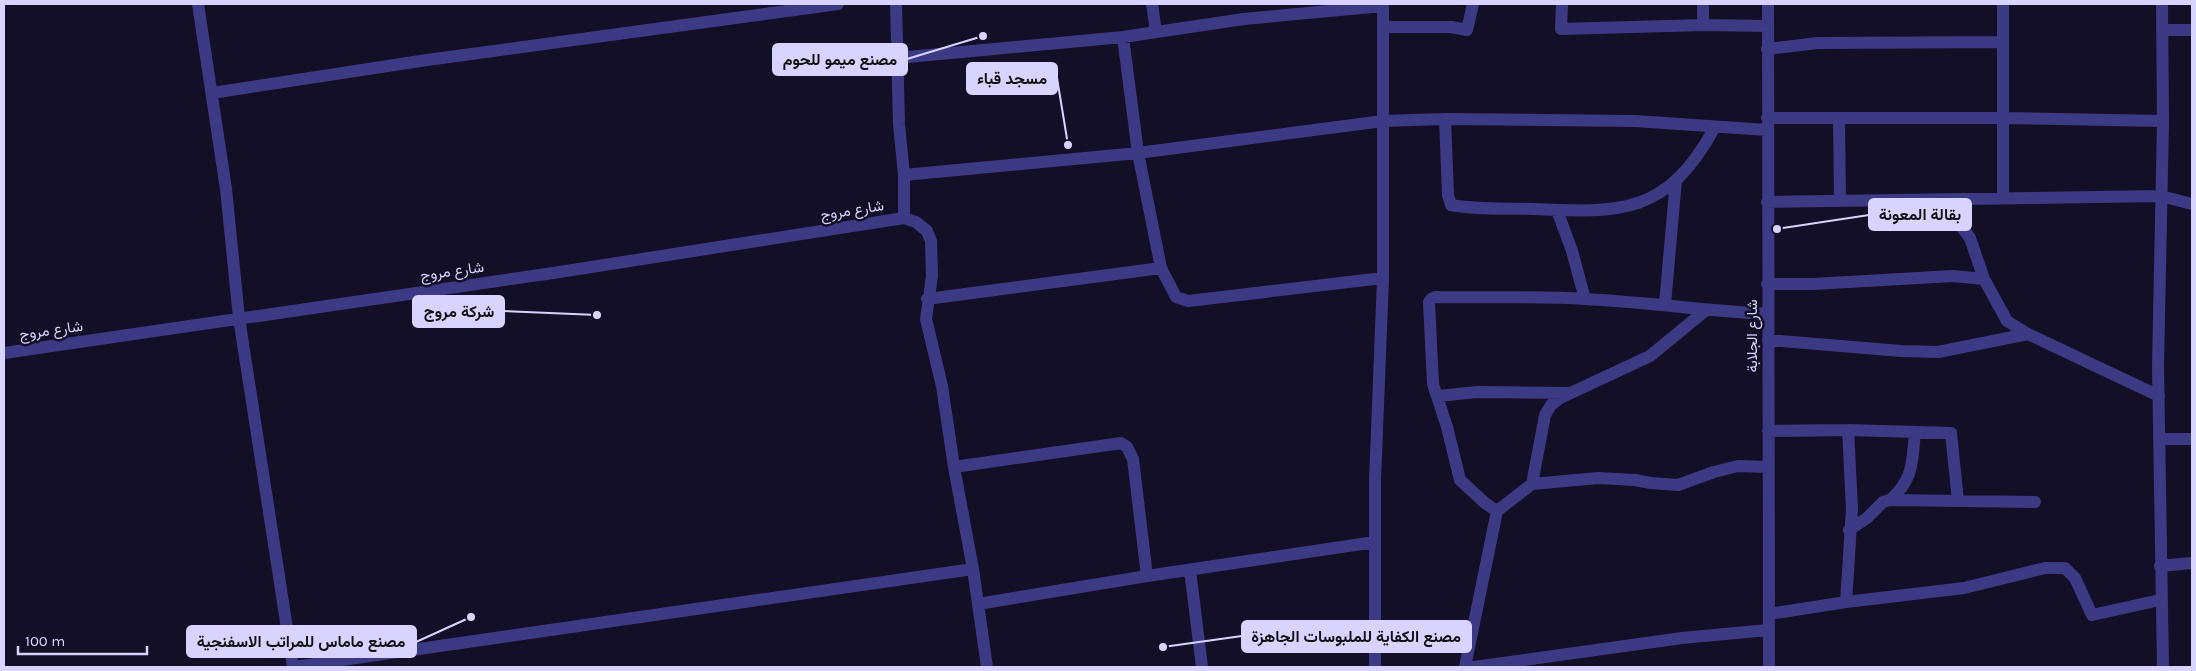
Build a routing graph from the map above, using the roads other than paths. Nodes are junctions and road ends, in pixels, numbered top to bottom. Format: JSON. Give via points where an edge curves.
{"nodes":[{"id":1,"x":198,"y":4,"type":"edge"},
{"id":2,"x":838,"y":4,"type":"edge"},
{"id":3,"x":896,"y":4,"type":"edge"},
{"id":4,"x":1152,"y":4,"type":"edge"},
{"id":5,"x":1473,"y":4,"type":"edge"},
{"id":6,"x":1562,"y":4,"type":"edge"},
{"id":7,"x":1703,"y":4,"type":"edge"},
{"id":8,"x":1768,"y":4,"type":"edge"},
{"id":9,"x":2003,"y":4,"type":"edge"},
{"id":10,"x":2162,"y":4,"type":"edge"},
{"id":11,"x":1383,"y":5,"type":"edge"},
{"id":12,"x":1703,"y":25,"type":"junction"},
{"id":13,"x":1768,"y":26,"type":"junction"},
{"id":14,"x":1383,"y":27,"type":"junction"},
{"id":15,"x":2162,"y":30,"type":"junction"},
{"id":16,"x":2192,"y":30,"type":"edge"},
{"id":17,"x":1156,"y":32,"type":"junction"},
{"id":18,"x":1123,"y":37,"type":"junction"},
{"id":19,"x":2003,"y":42,"type":"junction"},
{"id":20,"x":1768,"y":49,"type":"junction"},
{"id":21,"x":897,"y":58,"type":"junction"},
{"id":22,"x":212,"y":93,"type":"junction"},
{"id":23,"x":2003,"y":118,"type":"junction"},
{"id":24,"x":1445,"y":119,"type":"junction"},
{"id":25,"x":1839,"y":119,"type":"junction"},
{"id":26,"x":1383,"y":121,"type":"junction"},
{"id":27,"x":2163,"y":121,"type":"junction"},
{"id":28,"x":1767,"y":124,"type":"junction"},
{"id":29,"x":1715,"y":127,"type":"junction"},
{"id":30,"x":1138,"y":153,"type":"junction"},
{"id":31,"x":904,"y":175,"type":"junction"},
{"id":32,"x":1676,"y":180,"type":"junction"},
{"id":33,"x":2161,"y":196,"type":"junction"},
{"id":34,"x":2003,"y":197,"type":"junction"},
{"id":35,"x":1840,"y":199,"type":"junction"},
{"id":36,"x":1941,"y":200,"type":"junction"},
{"id":37,"x":1767,"y":202,"type":"junction"},
{"id":38,"x":2192,"y":204,"type":"edge"},
{"id":39,"x":1557,"y":210,"type":"junction"},
{"id":40,"x":904,"y":218,"type":"junction"},
{"id":41,"x":1161,"y":268,"type":"junction"},
{"id":42,"x":1383,"y":278,"type":"junction"},
{"id":43,"x":1984,"y":279,"type":"junction"},
{"id":44,"x":1767,"y":284,"type":"junction"},
{"id":45,"x":927,"y":299,"type":"junction"},
{"id":46,"x":1585,"y":299,"type":"junction"},
{"id":47,"x":1665,"y":304,"type":"junction"},
{"id":48,"x":1706,"y":310,"type":"junction"},
{"id":49,"x":1768,"y":314,"type":"junction"},
{"id":50,"x":239,"y":318,"type":"junction"},
{"id":51,"x":2028,"y":334,"type":"junction"},
{"id":52,"x":1768,"y":340,"type":"junction"},
{"id":53,"x":4,"y":353,"type":"edge"},
{"id":54,"x":1573,"y":393,"type":"junction"},
{"id":55,"x":1438,"y":396,"type":"junction"},
{"id":56,"x":2159,"y":396,"type":"junction"},
{"id":57,"x":1848,"y":430,"type":"junction"},
{"id":58,"x":1768,"y":431,"type":"junction"},
{"id":59,"x":1915,"y":432,"type":"junction"},
{"id":60,"x":2160,"y":439,"type":"junction"},
{"id":61,"x":2192,"y":439,"type":"edge"},
{"id":62,"x":954,"y":468,"type":"junction"},
{"id":63,"x":1768,"y":468,"type":"junction"},
{"id":64,"x":1532,"y":484,"type":"junction"},
{"id":65,"x":1890,"y":500,"type":"junction"},
{"id":66,"x":1958,"y":501,"type":"junction"},
{"id":67,"x":2035,"y":502,"type":"dead end"},
{"id":68,"x":1497,"y":511,"type":"junction"},
{"id":69,"x":1850,"y":530,"type":"junction"},
{"id":70,"x":1375,"y":542,"type":"junction"},
{"id":71,"x":2192,"y":563,"type":"edge"},
{"id":72,"x":2160,"y":566,"type":"junction"},
{"id":73,"x":974,"y":569,"type":"junction"},
{"id":74,"x":1190,"y":570,"type":"junction"},
{"id":75,"x":1147,"y":576,"type":"junction"},
{"id":76,"x":2160,"y":600,"type":"junction"},
{"id":77,"x":1846,"y":602,"type":"junction"},
{"id":78,"x":978,"y":604,"type":"junction"},
{"id":79,"x":1769,"y":614,"type":"junction"},
{"id":80,"x":1768,"y":630,"type":"junction"},
{"id":81,"x":293,"y":667,"type":"edge"},
{"id":82,"x":988,"y":667,"type":"edge"},
{"id":83,"x":1202,"y":667,"type":"edge"},
{"id":84,"x":1375,"y":667,"type":"edge"},
{"id":85,"x":1465,"y":667,"type":"edge"},
{"id":86,"x":1474,"y":667,"type":"edge"},
{"id":87,"x":1769,"y":667,"type":"edge"},
{"id":88,"x":2163,"y":667,"type":"edge"}],
"edges":[{"from":1,"to":22,"type":"street"},
{"from":2,"to":22,"type":"street"},
{"from":3,"to":21,"type":"street"},
{"from":4,"to":17,"type":"street"},
{"from":5,"to":14,"type":"street","via":[[1467,30]]},
{"from":6,"to":12,"type":"street","via":[[1561,30]]},
{"from":7,"to":12,"type":"street"},
{"from":8,"to":13,"type":"street","name":"شارع الجلابة"},
{"from":9,"to":19,"type":"street"},
{"from":10,"to":15,"type":"street"},
{"from":11,"to":14,"type":"street"},
{"from":11,"to":17,"type":"street","via":[[1244,19]]},
{"from":12,"to":13,"type":"street"},
{"from":13,"to":20,"type":"street","name":"شارع الجلابة"},
{"from":14,"to":26,"type":"street"},
{"from":15,"to":16,"type":"street"},
{"from":15,"to":27,"type":"street"},
{"from":17,"to":18,"type":"street"},
{"from":18,"to":21,"type":"street"},
{"from":18,"to":30,"type":"street"},
{"from":19,"to":20,"type":"street","via":[[1817,43]]},
{"from":19,"to":23,"type":"street"},
{"from":20,"to":28,"type":"street","name":"شارع الجلابة"},
{"from":21,"to":31,"type":"street"},
{"from":22,"to":50,"type":"street"},
{"from":23,"to":25,"type":"street"},
{"from":23,"to":27,"type":"street"},
{"from":23,"to":34,"type":"street"},
{"from":24,"to":26,"type":"street"},
{"from":24,"to":29,"type":"street","via":[[1635,121]]},
{"from":24,"to":39,"type":"street","via":[[1451,204]]},
{"from":25,"to":28,"type":"street"},
{"from":25,"to":35,"type":"street"},
{"from":26,"to":30,"type":"street"},
{"from":26,"to":42,"type":"street"},
{"from":27,"to":33,"type":"street"},
{"from":28,"to":29,"type":"street"},
{"from":28,"to":37,"type":"street","name":"شارع الجلابة"},
{"from":29,"to":32,"type":"street","via":[[1689,168]]},
{"from":30,"to":31,"type":"street"},
{"from":30,"to":41,"type":"street"},
{"from":31,"to":40,"type":"street"},
{"from":32,"to":39,"type":"street","via":[[1639,204],[1621,209]]},
{"from":32,"to":47,"type":"street"},
{"from":33,"to":34,"type":"street"},
{"from":33,"to":38,"type":"street"},
{"from":33,"to":56,"type":"street"},
{"from":34,"to":36,"type":"street"},
{"from":35,"to":36,"type":"street"},
{"from":35,"to":37,"type":"street"},
{"from":36,"to":43,"type":"street","via":[[1970,238]]},
{"from":37,"to":44,"type":"street","name":"شارع الجلابة"},
{"from":39,"to":46,"type":"street"},
{"from":40,"to":45,"type":"street","via":[[927,231],[931,241],[932,276]]},
{"from":40,"to":50,"type":"street","name":"شارع مروج"},
{"from":41,"to":42,"type":"street","via":[[1176,297],[1188,301]]},
{"from":41,"to":45,"type":"street"},
{"from":42,"to":70,"type":"street"},
{"from":43,"to":44,"type":"street","via":[[1953,276]]},
{"from":43,"to":51,"type":"street","via":[[2007,320]]},
{"from":44,"to":49,"type":"street","name":"شارع الجلابة"},
{"from":45,"to":62,"type":"street","via":[[926,319],[942,386]]},
{"from":46,"to":47,"type":"street"},
{"from":46,"to":55,"type":"street","via":[[1431,299],[1431,364]]},
{"from":47,"to":48,"type":"street"},
{"from":48,"to":49,"type":"street"},
{"from":48,"to":54,"type":"street","via":[[1650,356]]},
{"from":49,"to":52,"type":"street","name":"شارع الجلابة"},
{"from":50,"to":53,"type":"street","name":"شارع مروج"},
{"from":50,"to":81,"type":"street"},
{"from":51,"to":52,"type":"street","via":[[1938,352]]},
{"from":51,"to":56,"type":"street"},
{"from":52,"to":58,"type":"street","name":"شارع الجلابة"},
{"from":54,"to":55,"type":"street","via":[[1477,392]]},
{"from":54,"to":64,"type":"street","via":[[1556,402],[1545,415]]},
{"from":55,"to":68,"type":"street","via":[[1460,480],[1484,504]]},
{"from":56,"to":60,"type":"street"},
{"from":57,"to":58,"type":"street"},
{"from":57,"to":59,"type":"street"},
{"from":57,"to":69,"type":"street"},
{"from":58,"to":63,"type":"street","name":"شارع الجلابة"},
{"from":59,"to":65,"type":"street","via":[[1909,477]]},
{"from":59,"to":66,"type":"street","via":[[1951,433]]},
{"from":60,"to":61,"type":"street"},
{"from":60,"to":72,"type":"street"},
{"from":62,"to":73,"type":"street"},
{"from":62,"to":75,"type":"street","via":[[1121,443],[1133,458]]},
{"from":63,"to":64,"type":"street","via":[[1738,466],[1678,485],[1598,478]]},
{"from":63,"to":79,"type":"street","name":"شارع الجلابة"},
{"from":64,"to":68,"type":"street"},
{"from":65,"to":66,"type":"street"},
{"from":65,"to":69,"type":"street","via":[[1883,502]]},
{"from":66,"to":67,"type":"street"},
{"from":68,"to":85,"type":"street"},
{"from":69,"to":77,"type":"street"},
{"from":70,"to":74,"type":"street"},
{"from":70,"to":84,"type":"street"},
{"from":71,"to":72,"type":"street"},
{"from":72,"to":76,"type":"street"},
{"from":73,"to":78,"type":"street"},
{"from":73,"to":81,"type":"street"},
{"from":74,"to":75,"type":"street"},
{"from":74,"to":83,"type":"street"},
{"from":75,"to":78,"type":"street"},
{"from":76,"to":77,"type":"street","via":[[2092,615],[2075,578],[2065,568],[2045,568],[1964,588]]},
{"from":76,"to":88,"type":"street"},
{"from":77,"to":79,"type":"street"},
{"from":78,"to":82,"type":"street"},
{"from":79,"to":80,"type":"street","name":"شارع الجلابة"},
{"from":80,"to":86,"type":"street","via":[[1682,638]]},
{"from":80,"to":87,"type":"street","name":"شارع الجلابة"}]}
